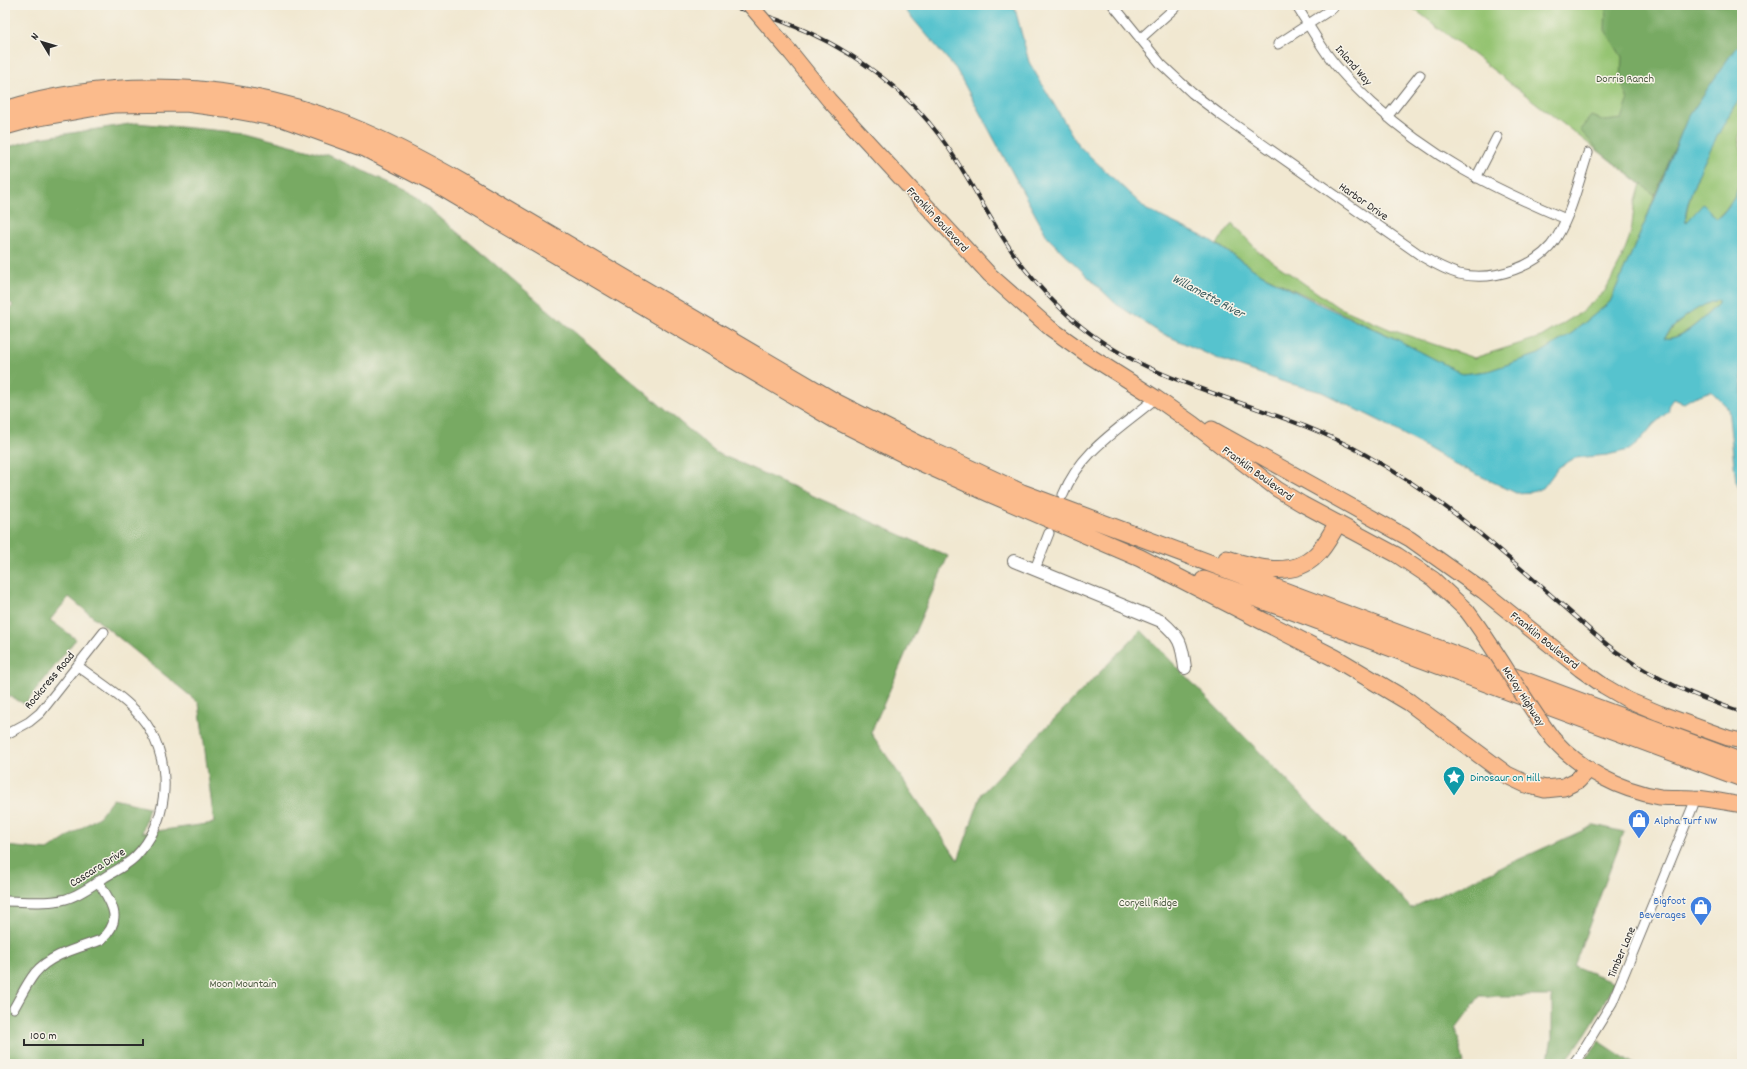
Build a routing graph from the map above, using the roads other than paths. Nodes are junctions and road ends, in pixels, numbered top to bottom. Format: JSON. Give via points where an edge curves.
{"nodes":[{"id":1,"x":750,"y":5,"type":"edge"},
{"id":2,"x":1113,"y":5,"type":"edge"},
{"id":3,"x":1178,"y":5,"type":"edge"},
{"id":4,"x":1296,"y":5,"type":"edge"},
{"id":5,"x":1333,"y":8,"type":"dead end"},
{"id":6,"x":1308,"y":24,"type":"junction"},
{"id":7,"x":1140,"y":39,"type":"junction"},
{"id":8,"x":1278,"y":44,"type":"dead end"},
{"id":9,"x":1420,"y":75,"type":"dead end"},
{"id":10,"x":5,"y":110,"type":"edge"},
{"id":11,"x":1387,"y":117,"type":"junction"},
{"id":12,"x":5,"y":126,"type":"edge"},
{"id":13,"x":1497,"y":137,"type":"dead end"},
{"id":14,"x":1588,"y":153,"type":"dead end"},
{"id":15,"x":1476,"y":178,"type":"junction"},
{"id":16,"x":1566,"y":219,"type":"junction"},
{"id":17,"x":1156,"y":398,"type":"junction"},
{"id":18,"x":1063,"y":495,"type":"dead end"},
{"id":19,"x":1362,"y":511,"type":"junction"},
{"id":20,"x":1075,"y":513,"type":"junction"},
{"id":21,"x":1337,"y":524,"type":"junction"},
{"id":22,"x":1049,"y":533,"type":"dead end"},
{"id":23,"x":1140,"y":558,"type":"junction"},
{"id":24,"x":1014,"y":561,"type":"dead end"},
{"id":25,"x":1035,"y":569,"type":"junction"},
{"id":26,"x":104,"y":632,"type":"dead end"},
{"id":27,"x":78,"y":666,"type":"junction"},
{"id":28,"x":1185,"y":668,"type":"dead end"},
{"id":29,"x":5,"y":735,"type":"edge"},
{"id":30,"x":1742,"y":741,"type":"edge"},
{"id":31,"x":1742,"y":762,"type":"edge"},
{"id":32,"x":1588,"y":769,"type":"junction"},
{"id":33,"x":1742,"y":778,"type":"edge"},
{"id":34,"x":1695,"y":798,"type":"junction"},
{"id":35,"x":1742,"y":806,"type":"edge"},
{"id":36,"x":98,"y":881,"type":"junction"},
{"id":37,"x":5,"y":901,"type":"edge"},
{"id":38,"x":14,"y":1008,"type":"dead end"},
{"id":39,"x":1573,"y":1064,"type":"edge"}],
"edges":[{"from":1,"to":17,"type":"main road","name":"Franklin Boulevard","bridge":true,"via":[[834,106],[1004,288],[1068,342]]},
{"from":2,"to":7,"type":"street","name":"Harbor Drive"},
{"from":3,"to":7,"type":"street"},
{"from":4,"to":6,"type":"street","name":"Inland Way"},
{"from":5,"to":6,"type":"street"},
{"from":6,"to":8,"type":"street"},
{"from":6,"to":11,"type":"street","name":"Inland Way","via":[[1342,72]]},
{"from":7,"to":16,"type":"street","name":"Harbor Drive","via":[[1192,93],[1220,115],[1440,267],[1460,274],[1479,276],[1501,274],[1523,266],[1541,254],[1557,238]]},
{"from":9,"to":11,"type":"street"},
{"from":10,"to":20,"type":"highway","via":[[64,96],[103,91],[182,89],[261,99],[344,124],[422,160],[837,402],[928,449],[1022,493]]},
{"from":11,"to":15,"type":"street","name":"Inland Way","via":[[1423,146]]},
{"from":12,"to":23,"type":"highway","via":[[34,118],[114,104],[186,103],[285,119],[337,137],[399,164],[443,188],[834,419],[975,487]]},
{"from":13,"to":15,"type":"street"},
{"from":14,"to":16,"type":"street","name":"Harbor Drive"},
{"from":15,"to":16,"type":"street","name":"Inland Way","via":[[1517,199]]},
{"from":17,"to":18,"type":"street","via":[[1084,459],[1068,482]]},
{"from":17,"to":19,"type":"main road","name":"Franklin Boulevard"},
{"from":17,"to":21,"type":"main road","name":"Franklin Boulevard","via":[[1277,489]]},
{"from":19,"to":21,"type":"main road","via":[[1345,514]]},
{"from":19,"to":30,"type":"main road","name":"Franklin Boulevard","via":[[1410,539],[1483,591],[1604,686],[1659,713]]},
{"from":20,"to":21,"type":"highway","via":[[1247,565],[1273,570],[1303,564],[1316,556]]},
{"from":20,"to":31,"type":"highway"},
{"from":21,"to":32,"type":"main road","name":"McVay Highway","bridge":true,"via":[[1397,555],[1433,579],[1467,611],[1537,719],[1566,754]]},
{"from":22,"to":25,"type":"street"},
{"from":23,"to":32,"type":"highway","via":[[1335,658],[1409,702],[1507,775],[1526,784],[1546,789],[1564,787],[1578,780]]},
{"from":23,"to":33,"type":"highway","via":[[1287,609]]},
{"from":24,"to":25,"type":"street"},
{"from":25,"to":28,"type":"street","via":[[1160,621],[1174,633],[1182,647]]},
{"from":26,"to":27,"type":"street","name":"Rockcress Road"},
{"from":27,"to":29,"type":"street","name":"Rockcress Road","via":[[40,713]]},
{"from":27,"to":36,"type":"street","name":"Cascara Drive","via":[[141,717],[157,746],[163,775],[162,808],[157,827],[134,858]]},
{"from":32,"to":34,"type":"main road","name":"McVay Highway","via":[[1610,782],[1636,791],[1661,797]]},
{"from":34,"to":35,"type":"main road","name":"McVay Highway"},
{"from":34,"to":39,"type":"street","name":"Timber Lane","via":[[1612,1003]]},
{"from":36,"to":37,"type":"street","name":"Cascara Drive","via":[[76,895],[64,899]]},
{"from":36,"to":38,"type":"street","via":[[115,911],[115,921],[107,935],[102,940],[52,959],[43,966],[35,974]]}]}
